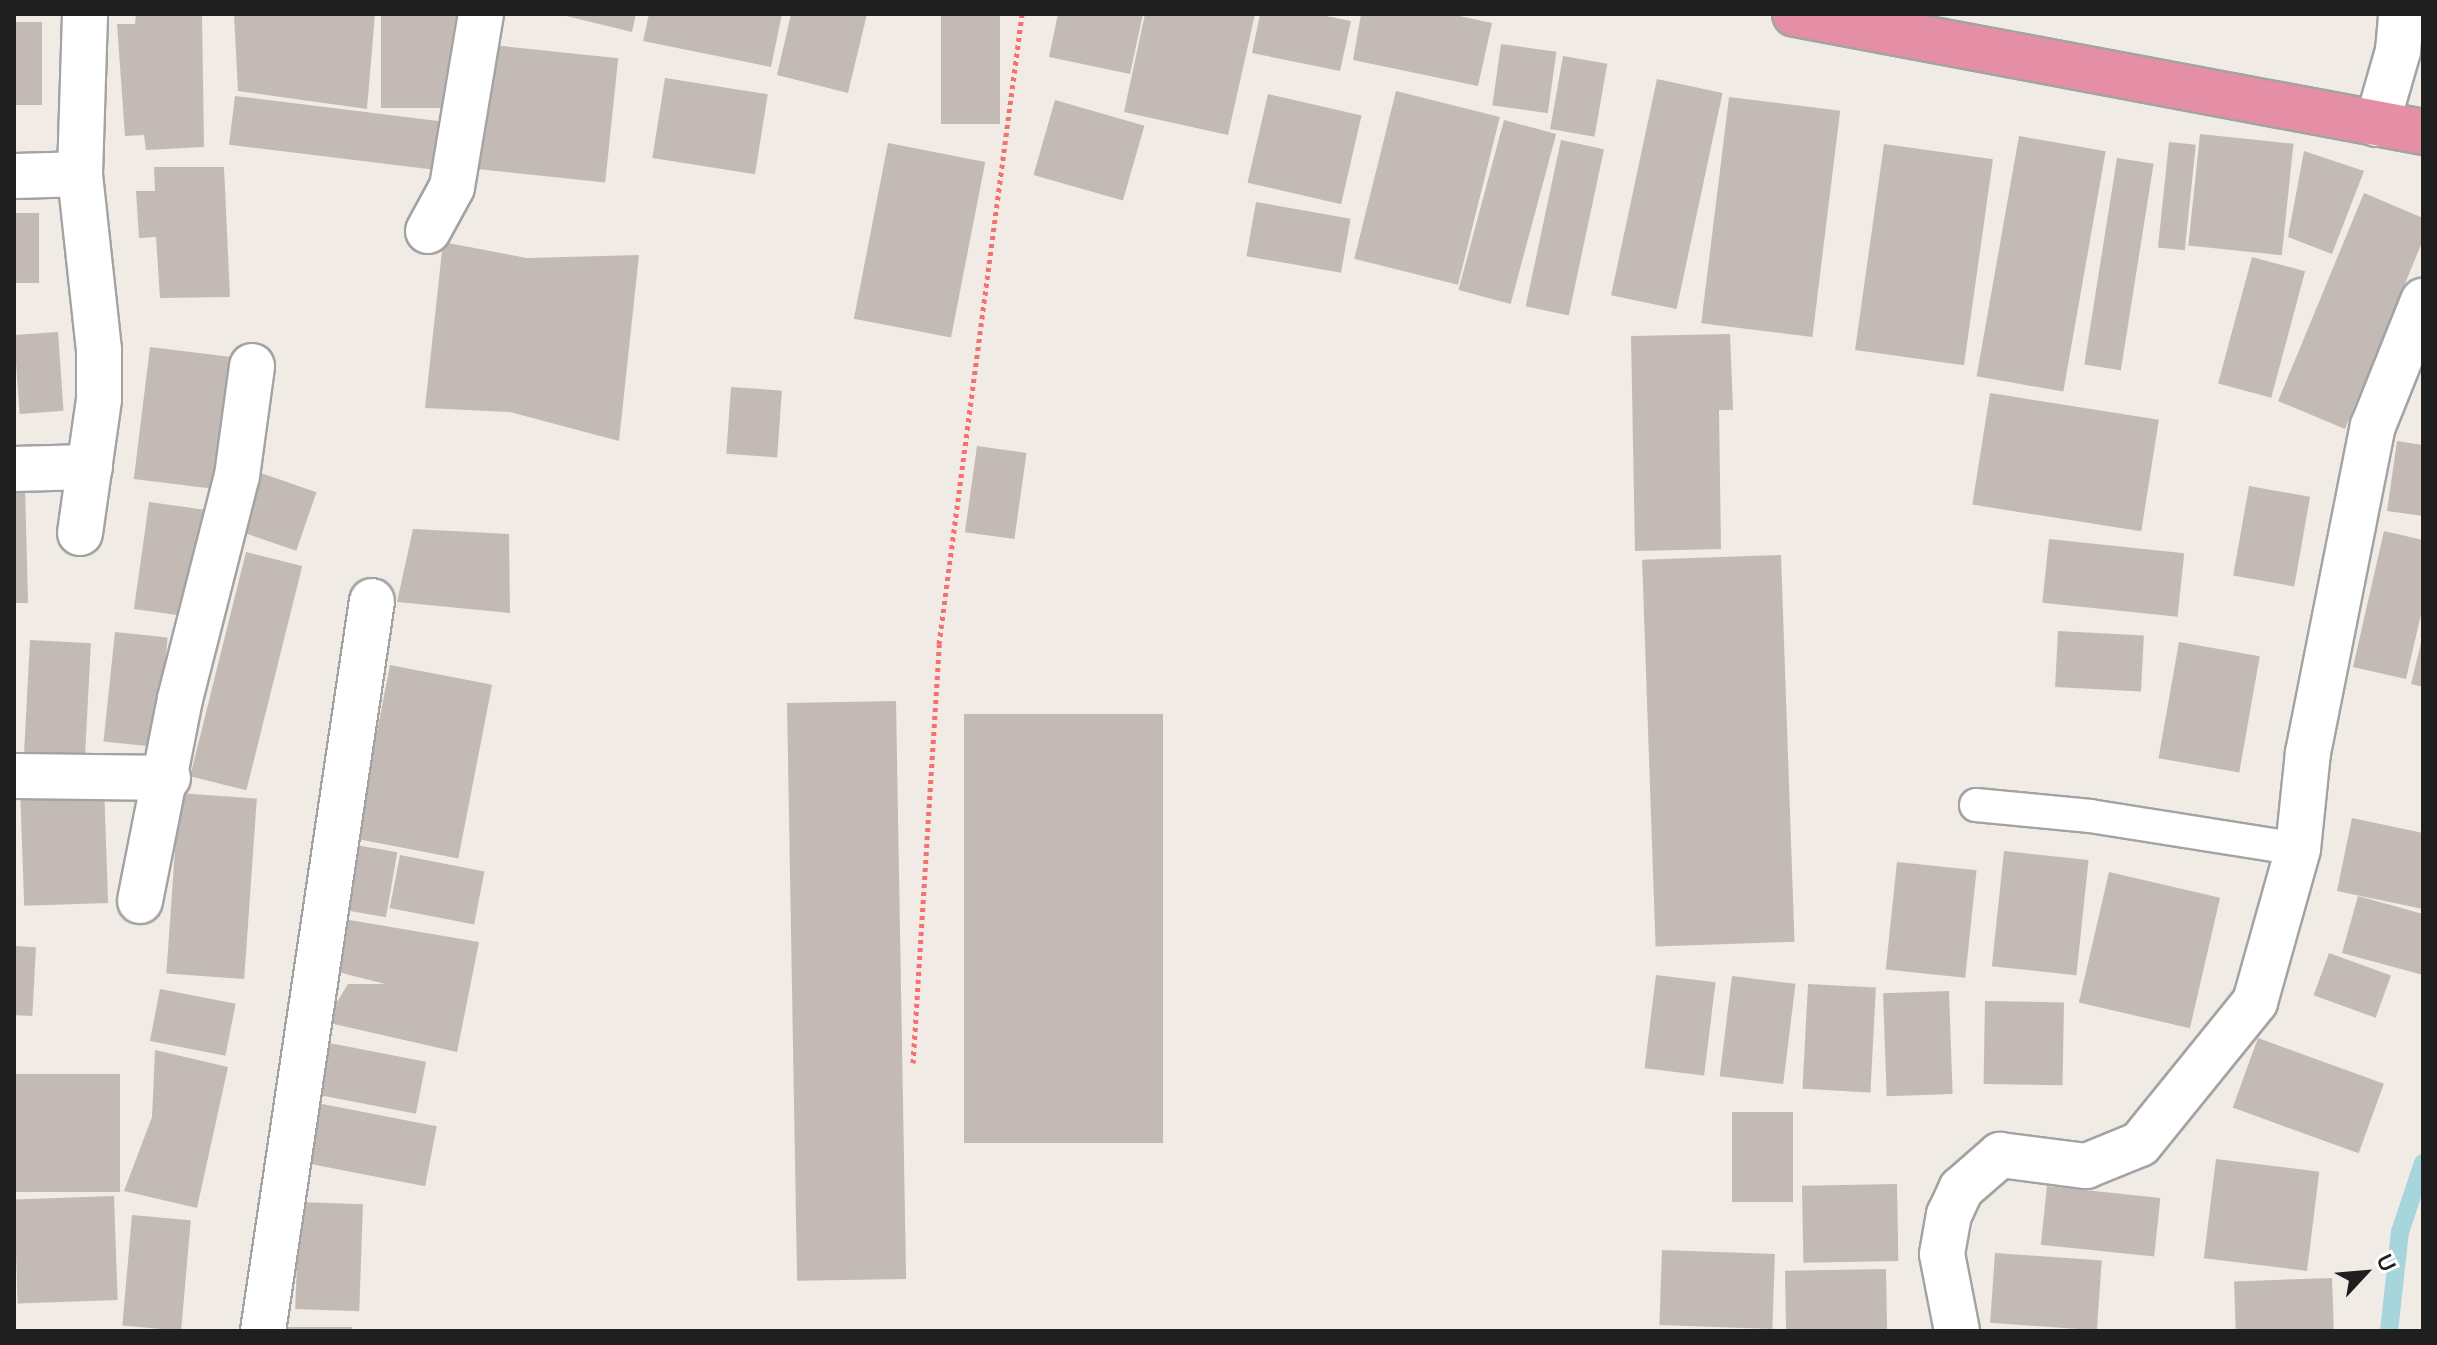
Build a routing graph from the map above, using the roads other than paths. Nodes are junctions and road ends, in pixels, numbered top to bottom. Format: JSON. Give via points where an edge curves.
{"nodes":[{"id":1,"x":85,"y":14,"type":"edge"},
{"id":2,"x":481,"y":14,"type":"edge"},
{"id":3,"x":1795,"y":14,"type":"edge"},
{"id":4,"x":2401,"y":14,"type":"edge"},
{"id":5,"x":2377,"y":124,"type":"junction"},
{"id":6,"x":2423,"y":132,"type":"edge"},
{"id":7,"x":80,"y":174,"type":"junction"},
{"id":8,"x":14,"y":176,"type":"edge"},
{"id":9,"x":428,"y":231,"type":"dead end"},
{"id":10,"x":2423,"y":301,"type":"edge"},
{"id":11,"x":252,"y":366,"type":"dead end"},
{"id":12,"x":90,"y":467,"type":"junction"},
{"id":13,"x":14,"y":469,"type":"edge"},
{"id":14,"x":80,"y":533,"type":"dead end"},
{"id":15,"x":372,"y":601,"type":"dead end"},
{"id":16,"x":14,"y":776,"type":"edge"},
{"id":17,"x":168,"y":778,"type":"junction"},
{"id":18,"x":1976,"y":805,"type":"dead end"},
{"id":19,"x":2298,"y":849,"type":"junction"},
{"id":20,"x":140,"y":901,"type":"dead end"},
{"id":21,"x":263,"y":1331,"type":"edge"},
{"id":22,"x":1957,"y":1331,"type":"edge"}],
"edges":[{"from":1,"to":7,"type":"street"},
{"from":2,"to":9,"type":"street","via":[[452,187]]},
{"from":3,"to":5,"type":"highway"},
{"from":4,"to":5,"type":"street","via":[[2398,51]]},
{"from":5,"to":6,"type":"highway"},
{"from":7,"to":8,"type":"street"},
{"from":7,"to":12,"type":"street","via":[[99,350]]},
{"from":10,"to":19,"type":"street","via":[[2373,426],[2308,753]]},
{"from":11,"to":17,"type":"street","via":[[237,476],[180,699]]},
{"from":12,"to":13,"type":"street"},
{"from":12,"to":14,"type":"street"},
{"from":15,"to":21,"type":"street"},
{"from":16,"to":17,"type":"street"},
{"from":17,"to":20,"type":"street"},
{"from":18,"to":19,"type":"lane","via":[[2090,816]]},
{"from":19,"to":22,"type":"street","via":[[2255,1002],[2140,1144],[2086,1166],[2000,1155],[1961,1189],[1949,1215],[1942,1254]]}]}
